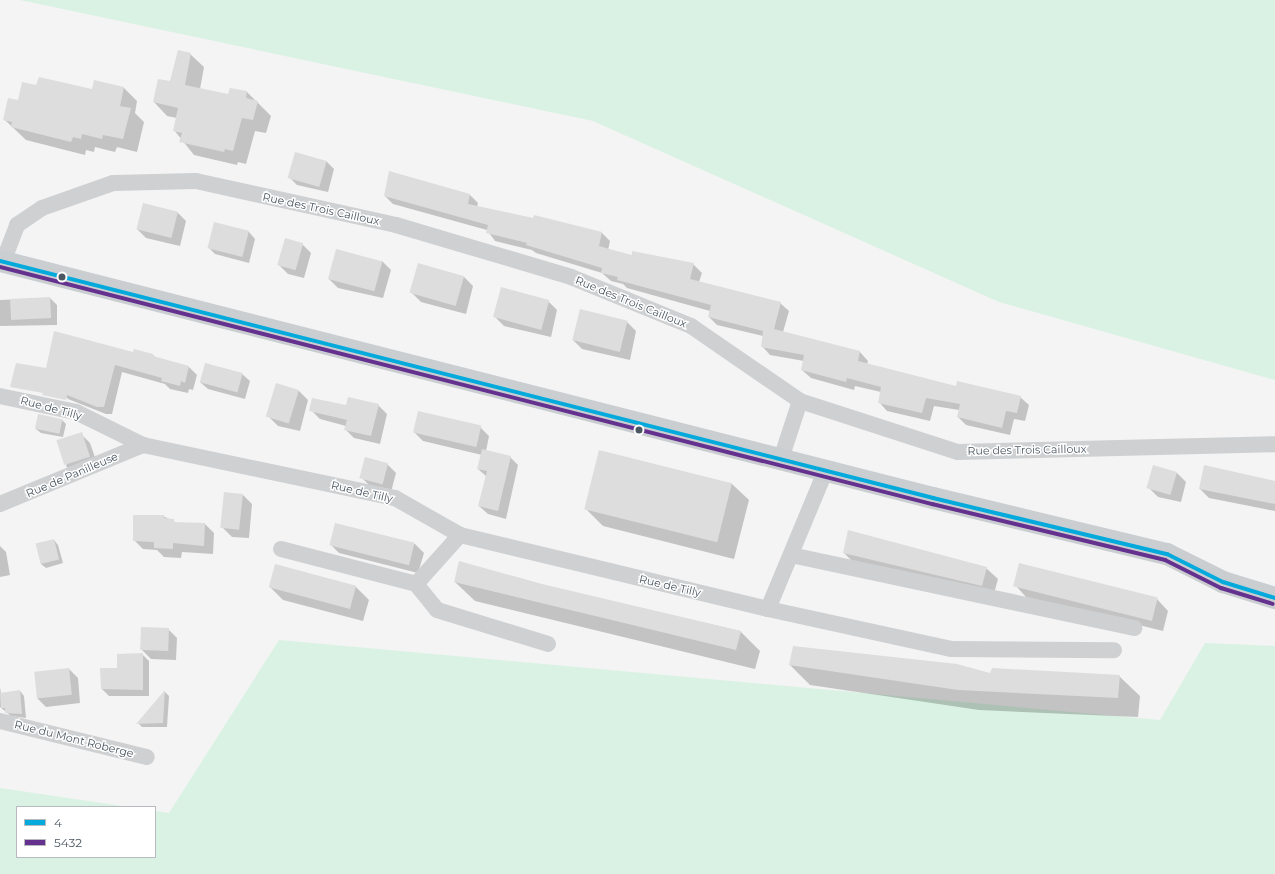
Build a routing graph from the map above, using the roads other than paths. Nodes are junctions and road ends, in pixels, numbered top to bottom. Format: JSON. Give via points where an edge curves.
{"nodes":[{"id":1,"x":1,"y":261,"type":"edge"},
{"id":2,"x":0,"y":396,"type":"edge"},
{"id":3,"x":800,"y":401,"type":"junction"},
{"id":4,"x":1275,"y":444,"type":"edge"},
{"id":5,"x":143,"y":445,"type":"junction"},
{"id":6,"x":781,"y":459,"type":"junction"},
{"id":7,"x":826,"y":470,"type":"junction"},
{"id":8,"x":0,"y":504,"type":"edge"},
{"id":9,"x":460,"y":536,"type":"junction"},
{"id":10,"x":281,"y":549,"type":"dead end"},
{"id":11,"x":790,"y":555,"type":"junction"},
{"id":12,"x":416,"y":584,"type":"junction"},
{"id":13,"x":1275,"y":598,"type":"edge"},
{"id":14,"x":768,"y":609,"type":"junction"},
{"id":15,"x":1134,"y":628,"type":"dead end"},
{"id":16,"x":548,"y":644,"type":"dead end"},
{"id":17,"x":1114,"y":650,"type":"dead end"},
{"id":18,"x":0,"y":721,"type":"edge"},
{"id":19,"x":147,"y":757,"type":"dead end"}],
"edges":[{"from":1,"to":3,"type":"street","name":"Rue des Trois Cailloux","via":[[17,225],[42,208],[113,183],[196,181],[396,225],[571,277],[691,326]]},
{"from":1,"to":6,"type":"main road"},
{"from":2,"to":5,"type":"street","name":"Rue de Tilly","via":[[76,412]]},
{"from":3,"to":4,"type":"street","name":"Rue des Trois Cailloux","via":[[958,452]]},
{"from":3,"to":6,"type":"street"},
{"from":5,"to":8,"type":"street","name":"Rue de Panilleuse"},
{"from":5,"to":9,"type":"street","name":"Rue de Tilly","via":[[395,498]]},
{"from":6,"to":7,"type":"main road"},
{"from":7,"to":11,"type":"street"},
{"from":7,"to":13,"type":"main road","via":[[1166,554],[1223,582]]},
{"from":9,"to":12,"type":"street"},
{"from":9,"to":14,"type":"street","name":"Rue de Tilly"},
{"from":10,"to":12,"type":"street"},
{"from":11,"to":14,"type":"street"},
{"from":11,"to":15,"type":"street"},
{"from":12,"to":16,"type":"street","via":[[437,610]]},
{"from":14,"to":17,"type":"street","name":"Rue de Tilly","via":[[951,648]]},
{"from":18,"to":19,"type":"street","name":"Rue du Mont Roberge"}]}
